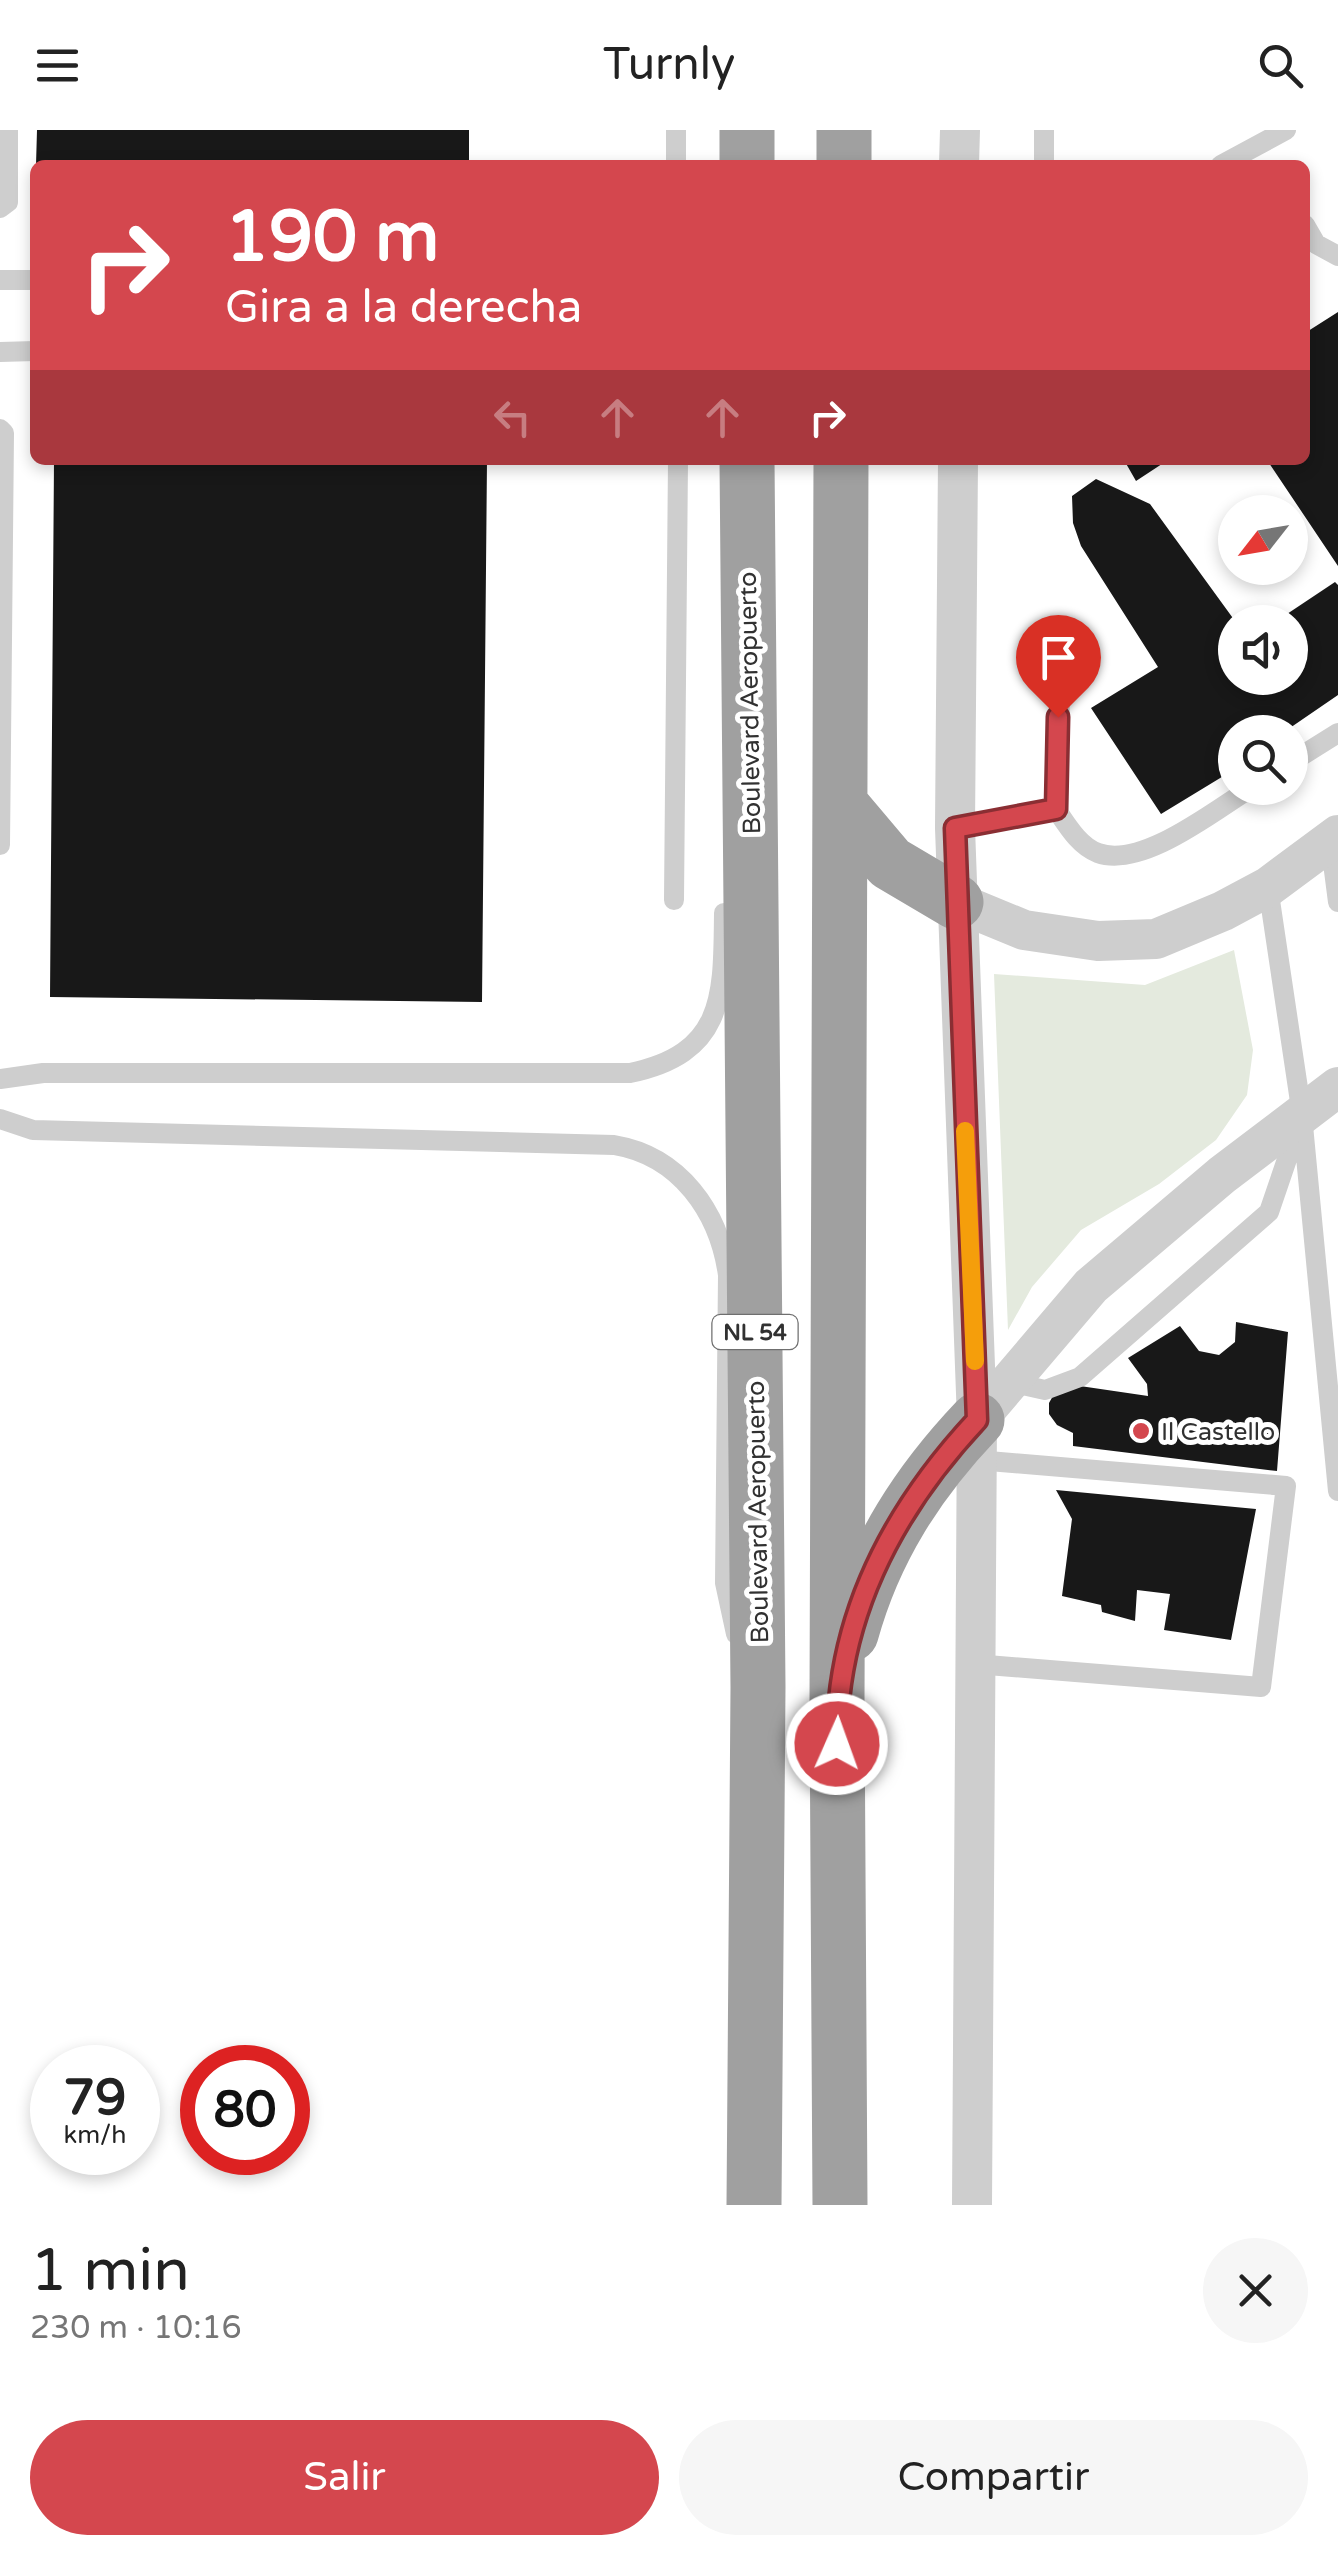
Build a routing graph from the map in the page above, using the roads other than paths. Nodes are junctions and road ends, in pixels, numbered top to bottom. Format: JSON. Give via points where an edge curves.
{"nodes":[{"id":1,"x":8,"y":130,"type":"edge"},
{"id":2,"x":676,"y":130,"type":"edge"},
{"id":3,"x":747,"y":130,"type":"edge"},
{"id":4,"x":844,"y":130,"type":"edge"},
{"id":5,"x":960,"y":130,"type":"edge"},
{"id":6,"x":1044,"y":130,"type":"edge"},
{"id":7,"x":1286,"y":130,"type":"edge"},
{"id":8,"x":1259,"y":145,"type":"junction"},
{"id":9,"x":676,"y":160,"type":"edge"},
{"id":10,"x":747,"y":160,"type":"edge"},
{"id":11,"x":844,"y":160,"type":"edge"},
{"id":12,"x":960,"y":160,"type":"edge"},
{"id":13,"x":1044,"y":160,"type":"edge"},
{"id":14,"x":1230,"y":160,"type":"edge"},
{"id":15,"x":1267,"y":160,"type":"edge"},
{"id":16,"x":0,"y":208,"type":"edge"},
{"id":17,"x":1310,"y":233,"type":"edge"},
{"id":18,"x":1338,"y":256,"type":"edge"},
{"id":19,"x":0,"y":280,"type":"edge"},
{"id":20,"x":30,"y":280,"type":"edge"},
{"id":21,"x":30,"y":351,"type":"edge"},
{"id":22,"x":0,"y":352,"type":"edge"},
{"id":23,"x":0,"y":429,"type":"edge"},
{"id":24,"x":678,"y":465,"type":"edge"},
{"id":25,"x":841,"y":465,"type":"edge"},
{"id":26,"x":958,"y":465,"type":"edge"},
{"id":27,"x":747,"y":476,"type":"edge"},
{"id":28,"x":728,"y":610,"type":"dead end"},
{"id":29,"x":1062,"y":643,"type":"dead end"},
{"id":30,"x":1338,"y":733,"type":"edge"},
{"id":31,"x":1308,"y":752,"type":"edge"},
{"id":32,"x":841,"y":805,"type":"junction"},
{"id":33,"x":1223,"y":805,"type":"edge"},
{"id":34,"x":1056,"y":809,"type":"junction"},
{"id":35,"x":955,"y":828,"type":"junction"},
{"id":36,"x":1334,"y":837,"type":"edge"},
{"id":37,"x":0,"y":845,"type":"edge"},
{"id":38,"x":1268,"y":887,"type":"junction"},
{"id":39,"x":724,"y":892,"type":"dead end"},
{"id":40,"x":674,"y":900,"type":"dead end"},
{"id":41,"x":956,"y":902,"type":"junction"},
{"id":42,"x":1338,"y":902,"type":"edge"},
{"id":43,"x":0,"y":1079,"type":"edge"},
{"id":44,"x":1338,"y":1087,"type":"edge"},
{"id":45,"x":1302,"y":1115,"type":"junction"},
{"id":46,"x":0,"y":1119,"type":"edge"},
{"id":47,"x":988,"y":1421,"type":"junction"},
{"id":48,"x":1338,"y":1481,"type":"edge"},
{"id":49,"x":1338,"y":1491,"type":"edge"},
{"id":50,"x":976,"y":1664,"type":"junction"},
{"id":51,"x":758,"y":1686,"type":"junction"},
{"id":52,"x":837,"y":1705,"type":"junction"},
{"id":53,"x":754,"y":2205,"type":"edge"},
{"id":54,"x":840,"y":2205,"type":"edge"},
{"id":55,"x":972,"y":2205,"type":"edge"}],
"edges":[{"from":1,"to":16,"type":"lane","via":[[8,202]]},
{"from":2,"to":9,"type":"lane"},
{"from":3,"to":10,"type":"highway"},
{"from":4,"to":11,"type":"highway"},
{"from":5,"to":12,"type":"street"},
{"from":6,"to":13,"type":"lane"},
{"from":7,"to":8,"type":"lane"},
{"from":8,"to":14,"type":"lane"},
{"from":8,"to":15,"type":"lane"},
{"from":17,"to":18,"type":"lane","via":[[1322,250]]},
{"from":19,"to":20,"type":"lane"},
{"from":21,"to":22,"type":"lane"},
{"from":23,"to":37,"type":"lane"},
{"from":24,"to":40,"type":"lane"},
{"from":25,"to":32,"type":"highway"},
{"from":26,"to":35,"type":"street"},
{"from":27,"to":28,"type":"lane"},
{"from":27,"to":51,"type":"highway","name":"Boulevard Aeropuerto","number":"NL 54"},
{"from":29,"to":34,"type":"lane"},
{"from":30,"to":31,"type":"lane"},
{"from":32,"to":41,"type":"highway","via":[[890,863]]},
{"from":32,"to":52,"type":"highway"},
{"from":33,"to":34,"type":"lane","via":[[1166,840],[1116,856],[1096,853],[1076,838]]},
{"from":34,"to":35,"type":"lane"},
{"from":35,"to":41,"type":"street"},
{"from":36,"to":38,"type":"street"},
{"from":36,"to":42,"type":"lane"},
{"from":38,"to":41,"type":"street","via":[[1156,939],[1098,941],[1024,930]]},
{"from":38,"to":45,"type":"lane"},
{"from":39,"to":43,"type":"lane","via":[[723,988],[716,1010],[690,1046],[651,1068]]},
{"from":41,"to":47,"type":"street"},
{"from":44,"to":45,"type":"street"},
{"from":45,"to":47,"type":"street","via":[[1092,1286]]},
{"from":45,"to":47,"type":"lane","via":[[1270,1212],[1080,1377]]},
{"from":45,"to":48,"type":"lane"},
{"from":46,"to":51,"type":"lane","via":[[33,1130],[614,1145],[675,1173],[708,1210],[725,1253],[725,1583],[738,1642]]},
{"from":47,"to":50,"type":"street"},
{"from":47,"to":50,"type":"lane","via":[[1286,1486],[1260,1687]]},
{"from":47,"to":52,"type":"highway","via":[[918,1488],[874,1566]]},
{"from":48,"to":49,"type":"lane"},
{"from":50,"to":55,"type":"street"},
{"from":51,"to":53,"type":"highway","name":"Boulevard Aeropuerto","number":"NL 54"},
{"from":52,"to":54,"type":"highway"}]}
